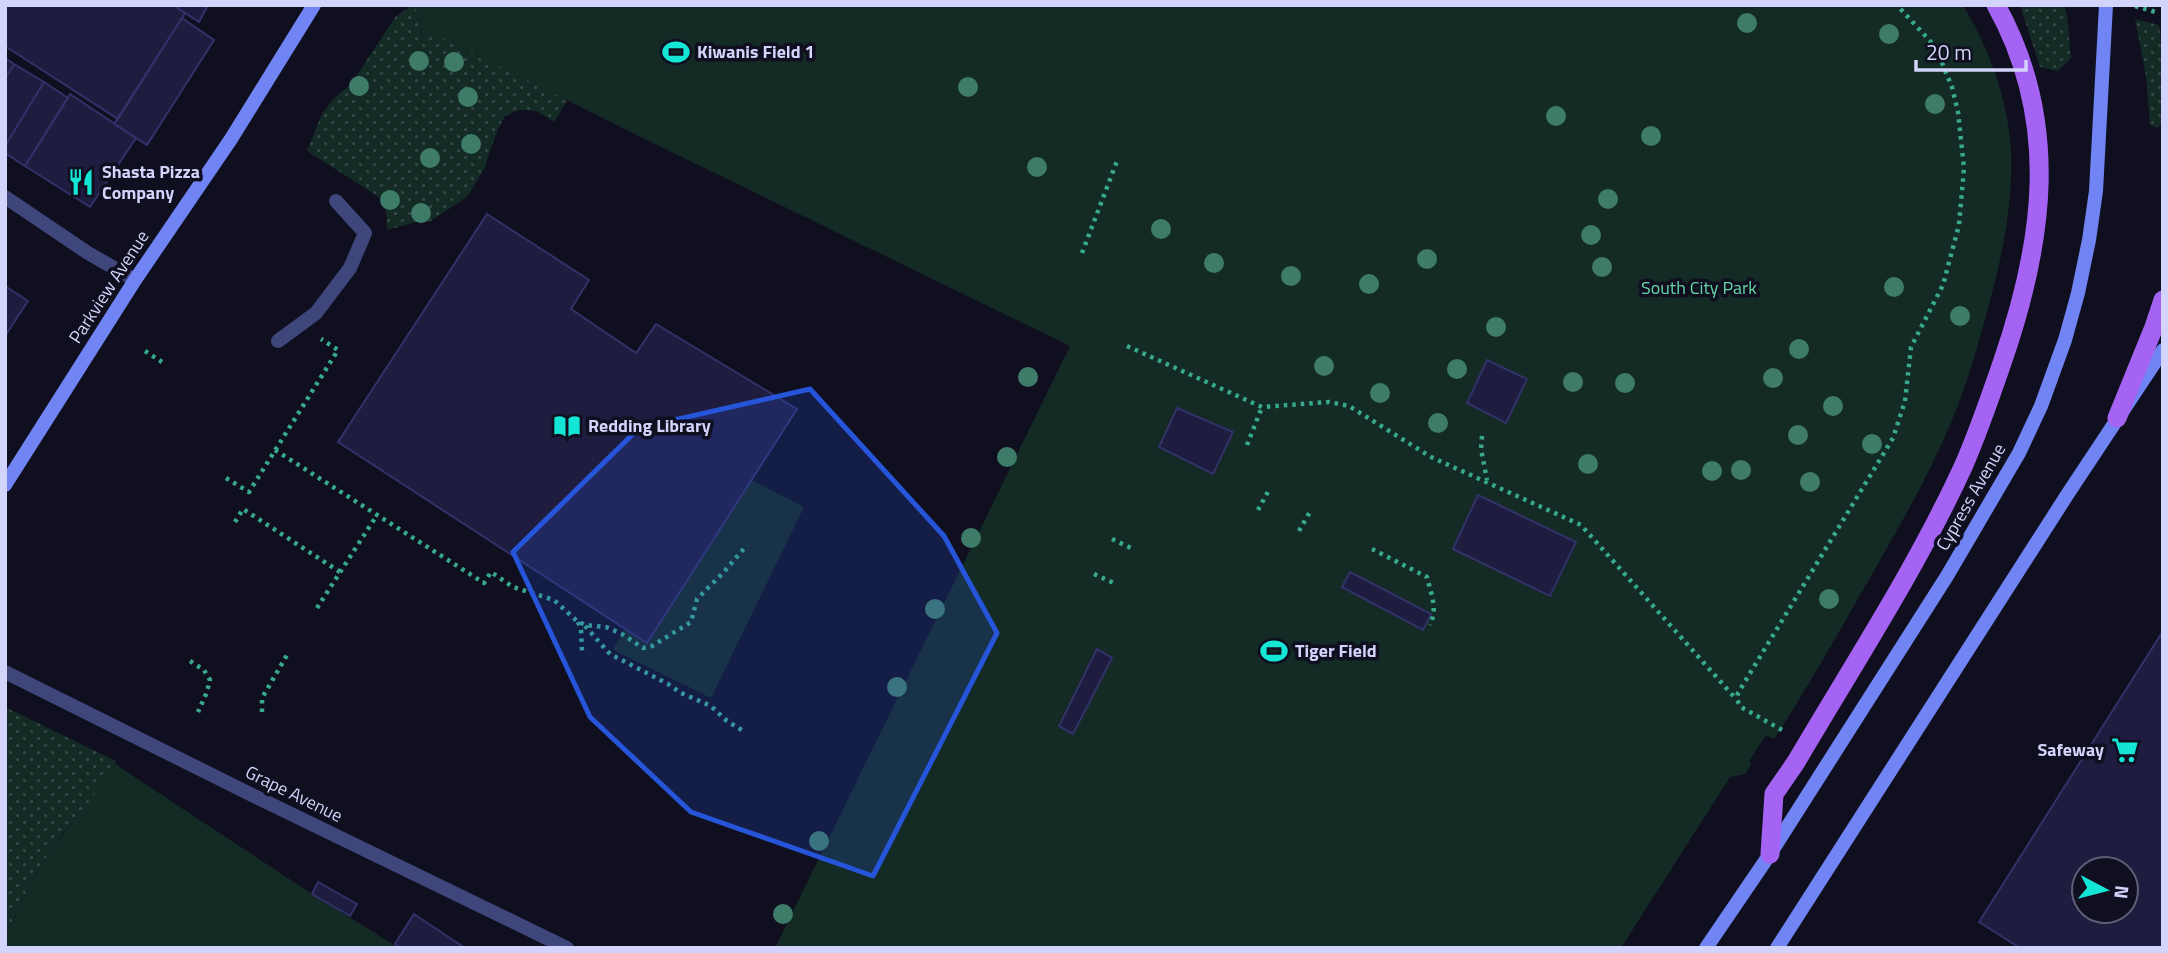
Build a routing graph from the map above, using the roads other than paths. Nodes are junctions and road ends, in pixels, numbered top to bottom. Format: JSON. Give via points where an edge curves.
{"nodes":[{"id":1,"x":314,"y":5,"type":"edge"},
{"id":2,"x":1996,"y":5,"type":"edge"},
{"id":3,"x":2106,"y":5,"type":"edge"},
{"id":4,"x":5,"y":197,"type":"edge"},
{"id":5,"x":336,"y":201,"type":"dead end"},
{"id":6,"x":135,"y":280,"type":"junction"},
{"id":7,"x":2163,"y":300,"type":"edge"},
{"id":8,"x":278,"y":341,"type":"dead end"},
{"id":9,"x":2163,"y":350,"type":"edge"},
{"id":10,"x":2117,"y":418,"type":"junction"},
{"id":11,"x":5,"y":485,"type":"edge"},
{"id":12,"x":5,"y":672,"type":"edge"},
{"id":13,"x":1770,"y":854,"type":"junction"},
{"id":14,"x":567,"y":948,"type":"edge"},
{"id":15,"x":1706,"y":948,"type":"edge"},
{"id":16,"x":1777,"y":948,"type":"edge"}],
"edges":[{"from":1,"to":6,"type":"main road","name":"Parkview Avenue","via":[[232,139]]},
{"from":2,"to":13,"type":"main road","via":[[2025,69],[2039,143],[2039,208],[2022,298],[1987,406],[1930,533],[1774,794]]},
{"from":3,"to":13,"type":"main road","name":"Cypress Avenue","via":[[2089,240],[2065,340],[2041,406],[1978,526]]},
{"from":4,"to":6,"type":"street"},
{"from":5,"to":8,"type":"street","via":[[365,233],[350,268],[316,313]]},
{"from":6,"to":11,"type":"main road","name":"Parkview Avenue"},
{"from":7,"to":10,"type":"main road"},
{"from":9,"to":10,"type":"main road"},
{"from":10,"to":16,"type":"main road"},
{"from":12,"to":14,"type":"street","name":"Grape Avenue"},
{"from":13,"to":15,"type":"main road","name":"Cypress Avenue"}]}
